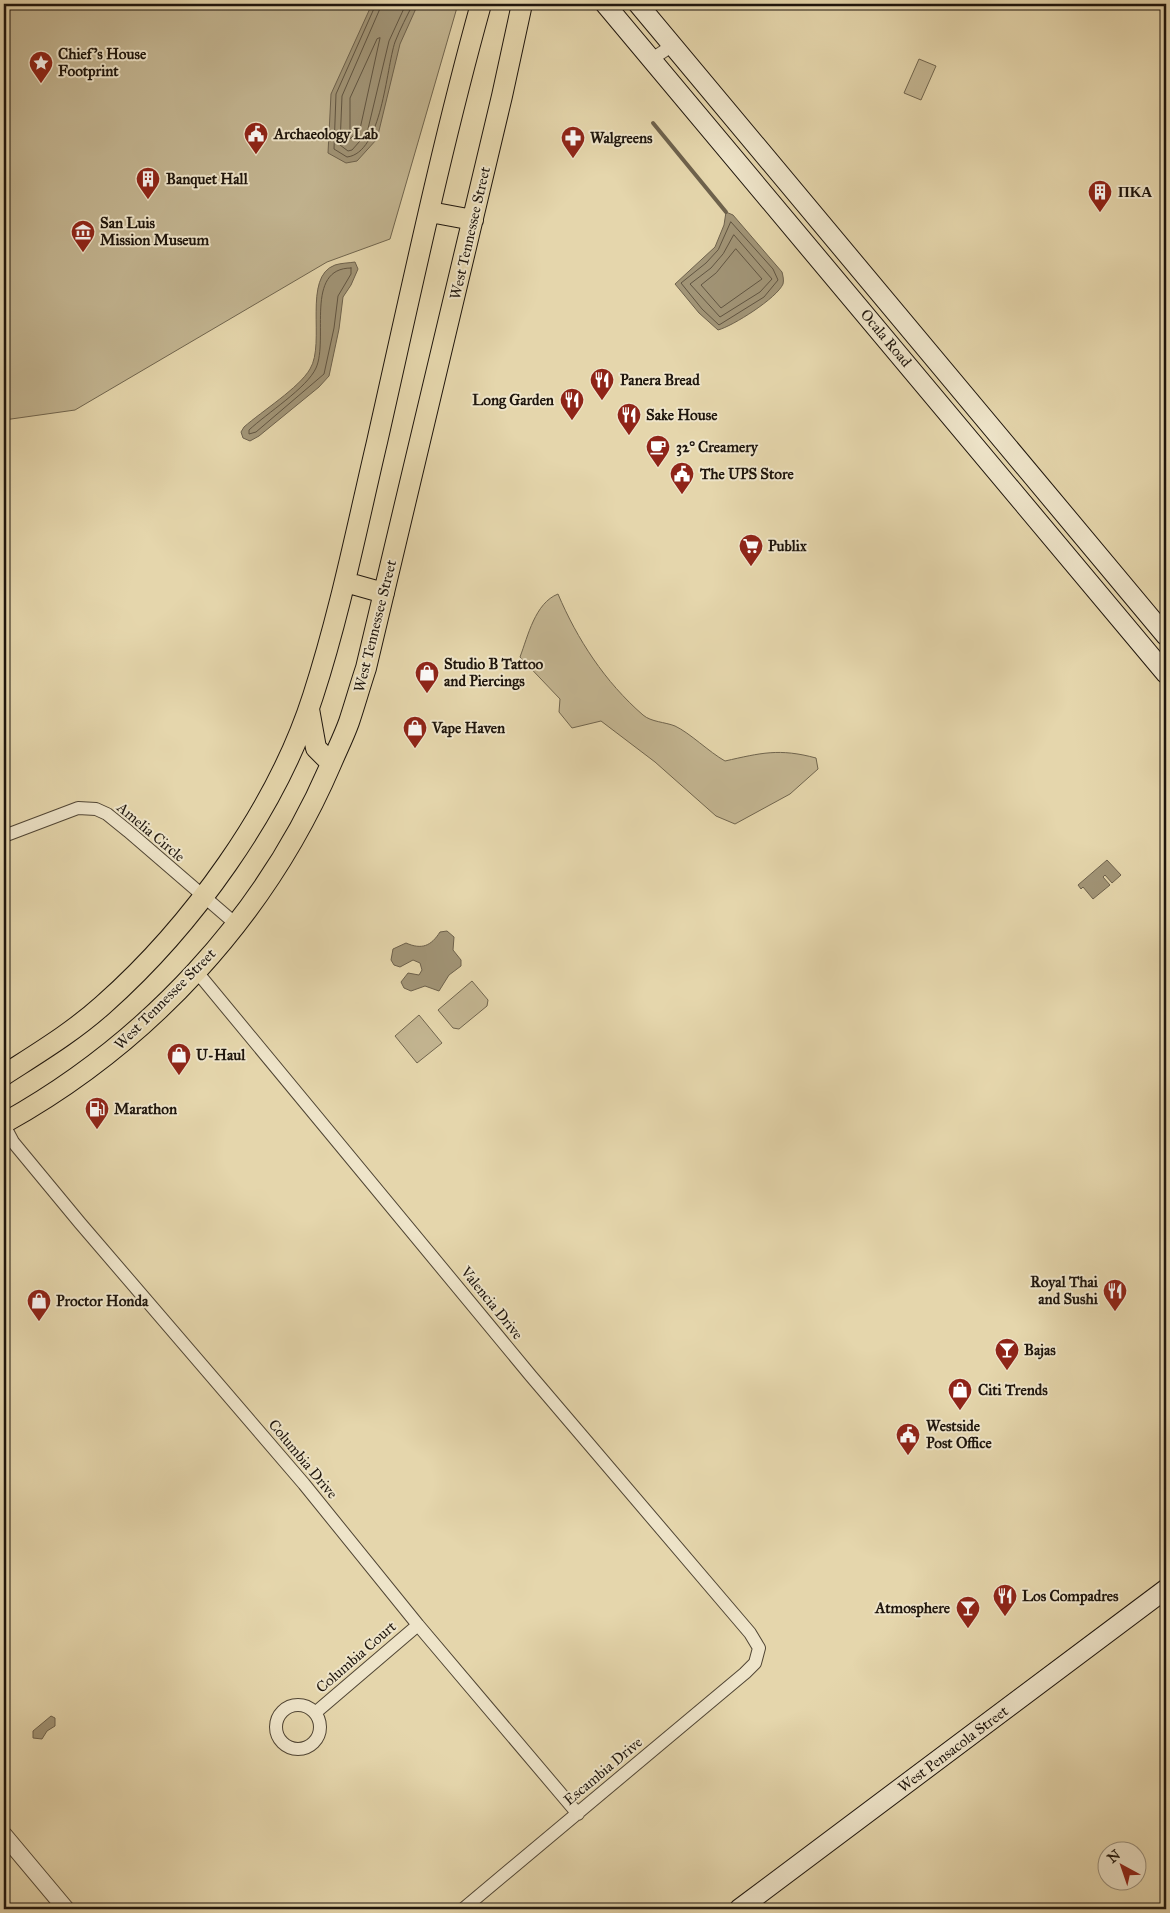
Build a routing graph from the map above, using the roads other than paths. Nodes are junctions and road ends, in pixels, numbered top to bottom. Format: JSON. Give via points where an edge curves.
{"nodes":[{"id":1,"x":481,"y":4,"type":"edge"},
{"id":2,"x":522,"y":4,"type":"edge"},
{"id":3,"x":605,"y":4,"type":"edge"},
{"id":4,"x":638,"y":4,"type":"edge"},
{"id":5,"x":673,"y":45,"type":"junction"},
{"id":6,"x":652,"y":59,"type":"junction"},
{"id":7,"x":430,"y":212,"type":"junction"},
{"id":8,"x":473,"y":220,"type":"junction"},
{"id":9,"x":345,"y":582,"type":"junction"},
{"id":10,"x":384,"y":593,"type":"junction"},
{"id":11,"x":1166,"y":636,"type":"edge"},
{"id":12,"x":1166,"y":673,"type":"edge"},
{"id":13,"x":309,"y":708,"type":"junction"},
{"id":14,"x":331,"y":763,"type":"junction"},
{"id":15,"x":4,"y":836,"type":"edge"},
{"id":16,"x":203,"y":897,"type":"junction"},
{"id":17,"x":236,"y":925,"type":"junction"},
{"id":18,"x":197,"y":972,"type":"junction"},
{"id":19,"x":4,"y":1075,"type":"edge"},
{"id":20,"x":4,"y":1124,"type":"edge"},
{"id":21,"x":1166,"y":1589,"type":"edge"},
{"id":22,"x":418,"y":1625,"type":"junction"},
{"id":23,"x":759,"y":1654,"type":"joint"},
{"id":24,"x":315,"y":1713,"type":"dead end"},
{"id":25,"x":578,"y":1814,"type":"junction"},
{"id":26,"x":4,"y":1835,"type":"edge"},
{"id":27,"x":66,"y":1909,"type":"edge"},
{"id":28,"x":463,"y":1909,"type":"edge"},
{"id":29,"x":739,"y":1909,"type":"edge"}],
"edges":[{"from":1,"to":7,"type":"main road"},
{"from":2,"to":8,"type":"main road","name":"West Tennessee Street"},
{"from":3,"to":6,"type":"main road","name":"Ocala Road"},
{"from":4,"to":5,"type":"main road","name":"Ocala Road"},
{"from":5,"to":6,"type":"street"},
{"from":5,"to":11,"type":"main road","name":"Ocala Road"},
{"from":6,"to":12,"type":"main road","name":"Ocala Road"},
{"from":7,"to":8,"type":"main road"},
{"from":7,"to":9,"type":"main road"},
{"from":8,"to":10,"type":"main road","name":"West Tennessee Street"},
{"from":9,"to":10,"type":"main road"},
{"from":9,"to":13,"type":"main road"},
{"from":10,"to":14,"type":"main road","name":"West Tennessee Street","via":[[349,723]]},
{"from":13,"to":14,"type":"main road","via":[[316,748]]},
{"from":13,"to":16,"type":"main road","via":[[276,782],[248,833]]},
{"from":14,"to":17,"type":"main road","name":"West Tennessee Street","via":[[289,848]]},
{"from":15,"to":16,"type":"street","name":"Amelia Circle","via":[[78,808],[96,809],[128,831]]},
{"from":16,"to":17,"type":"street","name":"Amelia Circle"},
{"from":16,"to":19,"type":"main road","via":[[161,948],[103,1005],[48,1047]]},
{"from":17,"to":18,"type":"main road","name":"West Tennessee Street"},
{"from":18,"to":20,"type":"main road","name":"West Tennessee Street","via":[[112,1052],[49,1098]]},
{"from":18,"to":23,"type":"street","name":"Valencia Drive","via":[[531,1376],[750,1633]]},
{"from":20,"to":22,"type":"street","name":"Columbia Drive","via":[[13,1142],[304,1484]]},
{"from":21,"to":29,"type":"main road","name":"West Pensacola Street"},
{"from":22,"to":24,"type":"street","name":"Columbia Court"},
{"from":22,"to":25,"type":"street","name":"Columbia Drive"},
{"from":23,"to":25,"type":"street","name":"Escambia Drive","via":[[745,1673]]},
{"from":25,"to":28,"type":"street","name":"Escambia Drive"},
{"from":26,"to":27,"type":"street"}]}
